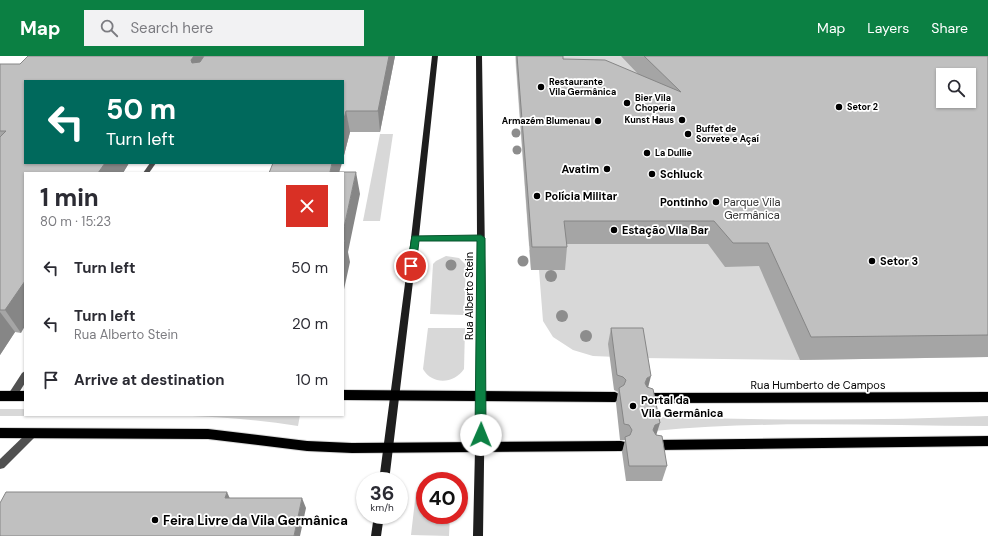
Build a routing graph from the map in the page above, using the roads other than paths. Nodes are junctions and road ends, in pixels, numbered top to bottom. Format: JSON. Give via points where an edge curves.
{"nodes":[{"id":1,"x":435,"y":56,"type":"edge"},
{"id":2,"x":479,"y":56,"type":"edge"},
{"id":3,"x":415,"y":238,"type":"junction"},
{"id":4,"x":481,"y":238,"type":"junction"},
{"id":5,"x":24,"y":376,"type":"edge"},
{"id":6,"x":344,"y":395,"type":"edge"},
{"id":7,"x":0,"y":396,"type":"edge"},
{"id":8,"x":12,"y":396,"type":"junction"},
{"id":9,"x":24,"y":396,"type":"edge"},
{"id":10,"x":396,"y":396,"type":"junction"},
{"id":11,"x":481,"y":396,"type":"junction"},
{"id":12,"x":615,"y":397,"type":"dead end"},
{"id":13,"x":988,"y":397,"type":"edge"},
{"id":14,"x":648,"y":398,"type":"edge"},
{"id":15,"x":0,"y":433,"type":"edge"},
{"id":16,"x":32,"y":434,"type":"junction"},
{"id":17,"x":988,"y":441,"type":"edge"},
{"id":18,"x":656,"y":445,"type":"edge"},
{"id":19,"x":621,"y":446,"type":"dead end"},
{"id":20,"x":388,"y":448,"type":"junction"},
{"id":21,"x":480,"y":448,"type":"junction"},
{"id":22,"x":0,"y":465,"type":"edge"},
{"id":23,"x":385,"y":472,"type":"edge"},
{"id":24,"x":378,"y":524,"type":"edge"},
{"id":25,"x":376,"y":536,"type":"edge"},
{"id":26,"x":478,"y":536,"type":"edge"}],
"edges":[{"from":1,"to":3,"type":"street"},
{"from":2,"to":4,"type":"street","name":"Rua Alberto Stein"},
{"from":3,"to":4,"type":"street"},
{"from":3,"to":10,"type":"street"},
{"from":4,"to":11,"type":"street","name":"Rua Alberto Stein"},
{"from":5,"to":8,"type":"street"},
{"from":6,"to":10,"type":"main road"},
{"from":7,"to":8,"type":"main road"},
{"from":8,"to":9,"type":"main road"},
{"from":10,"to":11,"type":"main road"},
{"from":10,"to":20,"type":"street"},
{"from":11,"to":12,"type":"main road"},
{"from":11,"to":21,"type":"street","name":"Rua Alberto Stein"},
{"from":13,"to":14,"type":"main road","name":"Rua Humberto de Campos"},
{"from":15,"to":16,"type":"main road"},
{"from":16,"to":20,"type":"main road","via":[[208,434],[307,446]]},
{"from":16,"to":22,"type":"street"},
{"from":17,"to":18,"type":"main road"},
{"from":19,"to":21,"type":"main road"},
{"from":20,"to":21,"type":"main road"},
{"from":20,"to":23,"type":"street"},
{"from":21,"to":26,"type":"street","name":"Rua Alberto Stein"},
{"from":24,"to":25,"type":"street"}]}
